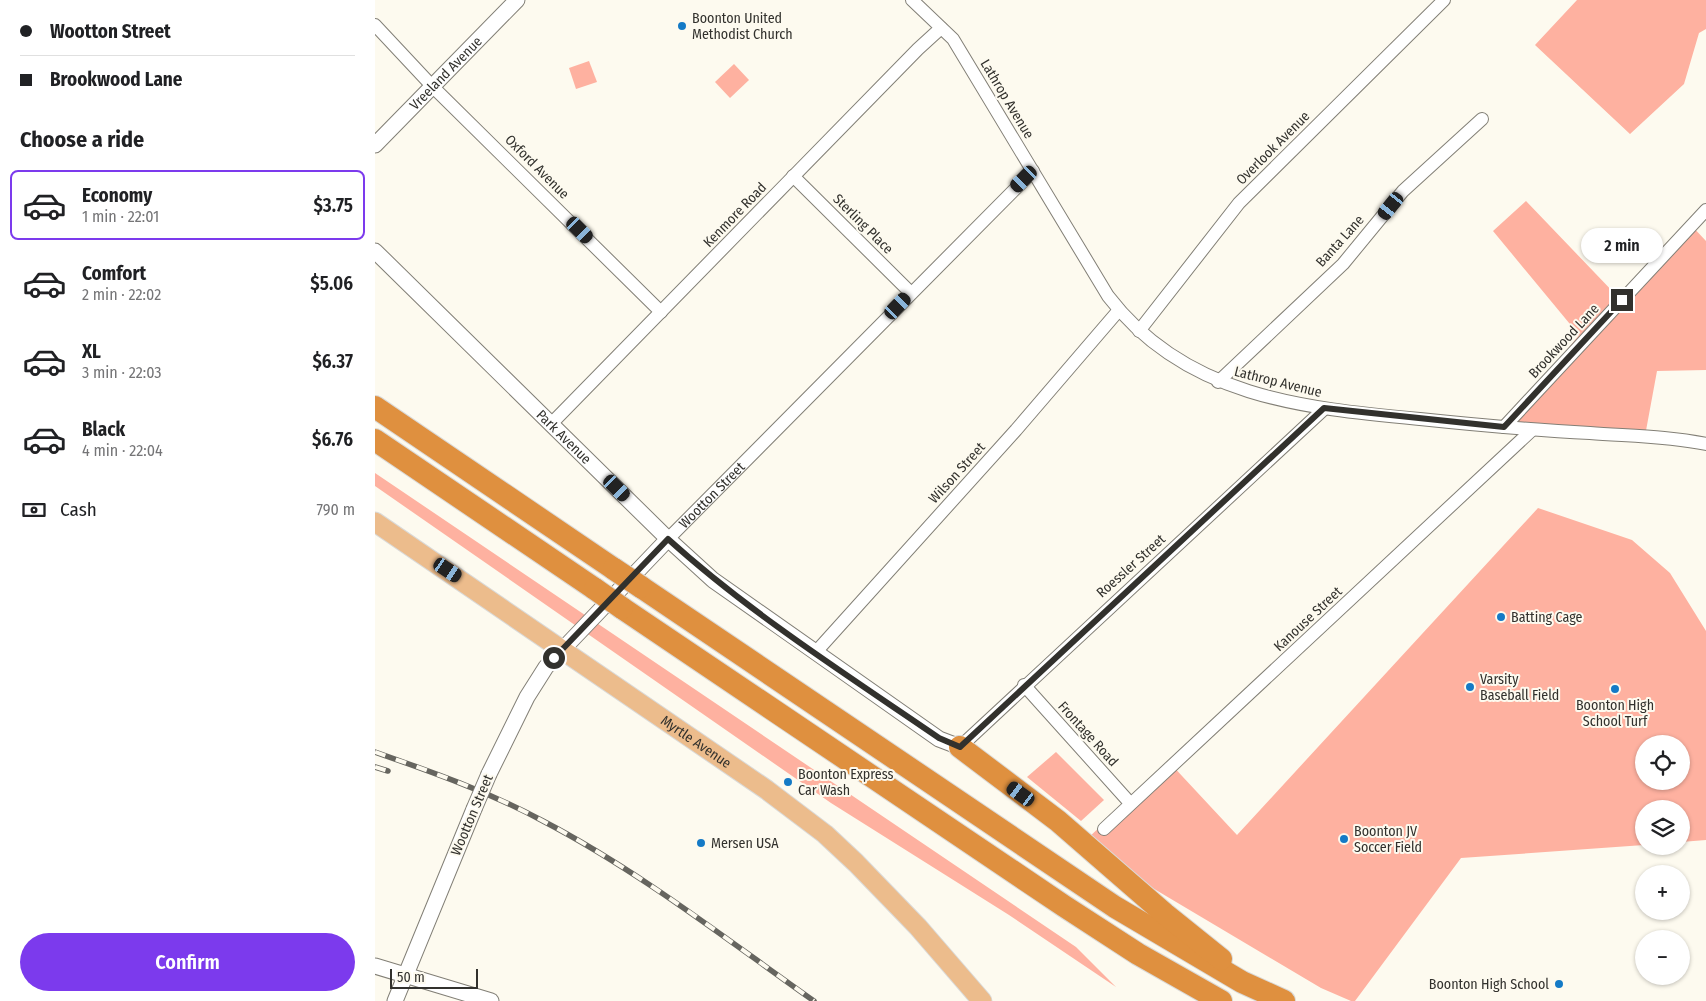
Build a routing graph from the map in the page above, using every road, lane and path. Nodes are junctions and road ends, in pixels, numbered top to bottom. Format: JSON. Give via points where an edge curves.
{"nodes":[{"id":1,"x":517,"y":0,"type":"edge"},
{"id":2,"x":912,"y":0,"type":"edge"},
{"id":3,"x":1444,"y":0,"type":"edge"},
{"id":4,"x":375,"y":25,"type":"edge"},
{"id":5,"x":941,"y":28,"type":"junction"},
{"id":6,"x":433,"y":87,"type":"junction"},
{"id":7,"x":1482,"y":119,"type":"dead end"},
{"id":8,"x":375,"y":145,"type":"edge"},
{"id":9,"x":1033,"y":171,"type":"junction"},
{"id":10,"x":793,"y":176,"type":"junction"},
{"id":11,"x":1706,"y":210,"type":"edge"},
{"id":12,"x":375,"y":251,"type":"edge"},
{"id":13,"x":911,"y":293,"type":"junction"},
{"id":14,"x":1119,"y":310,"type":"junction"},
{"id":15,"x":661,"y":312,"type":"junction"},
{"id":16,"x":1139,"y":331,"type":"junction"},
{"id":17,"x":1219,"y":382,"type":"junction"},
{"id":18,"x":375,"y":408,"type":"edge"},
{"id":19,"x":1324,"y":408,"type":"junction"},
{"id":20,"x":552,"y":423,"type":"junction"},
{"id":21,"x":1504,"y":427,"type":"junction"},
{"id":22,"x":1532,"y":430,"type":"junction"},
{"id":23,"x":375,"y":440,"type":"edge"},
{"id":24,"x":1706,"y":444,"type":"edge"},
{"id":25,"x":375,"y":522,"type":"edge"},
{"id":26,"x":668,"y":539,"type":"junction"},
{"id":27,"x":561,"y":649,"type":"junction"},
{"id":28,"x":815,"y":653,"type":"junction"},
{"id":29,"x":1024,"y":685,"type":"junction"},
{"id":30,"x":960,"y":747,"type":"junction"},
{"id":31,"x":1130,"y":803,"type":"junction"},
{"id":32,"x":1104,"y":829,"type":"dead end"},
{"id":33,"x":375,"y":966,"type":"edge"},
{"id":34,"x":405,"y":977,"type":"junction"},
{"id":35,"x":1242,"y":982,"type":"junction"},
{"id":36,"x":395,"y":1001,"type":"edge"},
{"id":37,"x":491,"y":1001,"type":"edge"},
{"id":38,"x":982,"y":1001,"type":"edge"},
{"id":39,"x":1221,"y":1001,"type":"edge"},
{"id":40,"x":1284,"y":1001,"type":"edge"}],
"edges":[{"from":1,"to":6,"type":"street","name":"Vreeland Avenue"},
{"from":2,"to":5,"type":"street","name":"Lathrop Avenue"},
{"from":3,"to":16,"type":"street","name":"Overlook Avenue","via":[[1239,204]]},
{"from":4,"to":6,"type":"street","name":"Oxford Avenue"},
{"from":5,"to":9,"type":"street","name":"Lathrop Avenue","via":[[953,39]]},
{"from":5,"to":10,"type":"street","name":"Kenmore Road"},
{"from":6,"to":8,"type":"street","name":"Vreeland Avenue"},
{"from":6,"to":15,"type":"street","name":"Oxford Avenue"},
{"from":7,"to":17,"type":"street","name":"Banta Lane","via":[[1403,191],[1343,264]]},
{"from":9,"to":13,"type":"street","name":"Wootton Street"},
{"from":9,"to":14,"type":"street","name":"Lathrop Avenue"},
{"from":10,"to":13,"type":"street","name":"Sterling Place"},
{"from":10,"to":15,"type":"street","name":"Kenmore Road"},
{"from":11,"to":21,"type":"street","name":"Brookwood Lane"},
{"from":12,"to":20,"type":"street","name":"Park Avenue"},
{"from":13,"to":26,"type":"street","name":"Wootton Street"},
{"from":14,"to":16,"type":"street","name":"Lathrop Avenue"},
{"from":14,"to":28,"type":"street","name":"Wilson Street","via":[[1017,430]]},
{"from":15,"to":20,"type":"street","name":"Kenmore Road"},
{"from":16,"to":17,"type":"street","name":"Lathrop Avenue","via":[[1185,364]]},
{"from":17,"to":19,"type":"street","name":"Lathrop Avenue","via":[[1284,402]]},
{"from":18,"to":35,"type":"highway","bridge":true,"via":[[1079,884]]},
{"from":19,"to":21,"type":"street","name":"Lathrop Avenue"},
{"from":19,"to":29,"type":"street","name":"Roessler Street"},
{"from":20,"to":26,"type":"street","name":"Park Avenue"},
{"from":21,"to":22,"type":"street","name":"Lathrop Avenue"},
{"from":22,"to":24,"type":"street","name":"Lathrop Avenue"},
{"from":22,"to":31,"type":"street","name":"Kanouse Street"},
{"from":23,"to":39,"type":"highway","bridge":true,"via":[[1071,911]]},
{"from":25,"to":27,"type":"main road","name":"Myrtle Avenue"},
{"from":26,"to":27,"type":"street","name":"Wootton Street"},
{"from":26,"to":28,"type":"street","name":"Park Avenue","via":[[713,580]]},
{"from":27,"to":34,"type":"street","name":"Wootton Street","bridge":true,"via":[[527,697],[489,774]]},
{"from":27,"to":38,"type":"main road","name":"Myrtle Avenue","via":[[767,790],[825,834],[884,891]]},
{"from":28,"to":30,"type":"street","name":"Park Avenue","via":[[939,738]]},
{"from":29,"to":30,"type":"street","name":"Roessler Street"},
{"from":29,"to":31,"type":"street","name":"Frontage Road"},
{"from":30,"to":35,"type":"highway","via":[[1081,840],[1165,914],[1215,952]]},
{"from":31,"to":32,"type":"street","name":"Kanouse Street"},
{"from":33,"to":34,"type":"street"},
{"from":34,"to":36,"type":"street","name":"Wootton Street"},
{"from":34,"to":37,"type":"street"},
{"from":35,"to":40,"type":"highway"}]}
